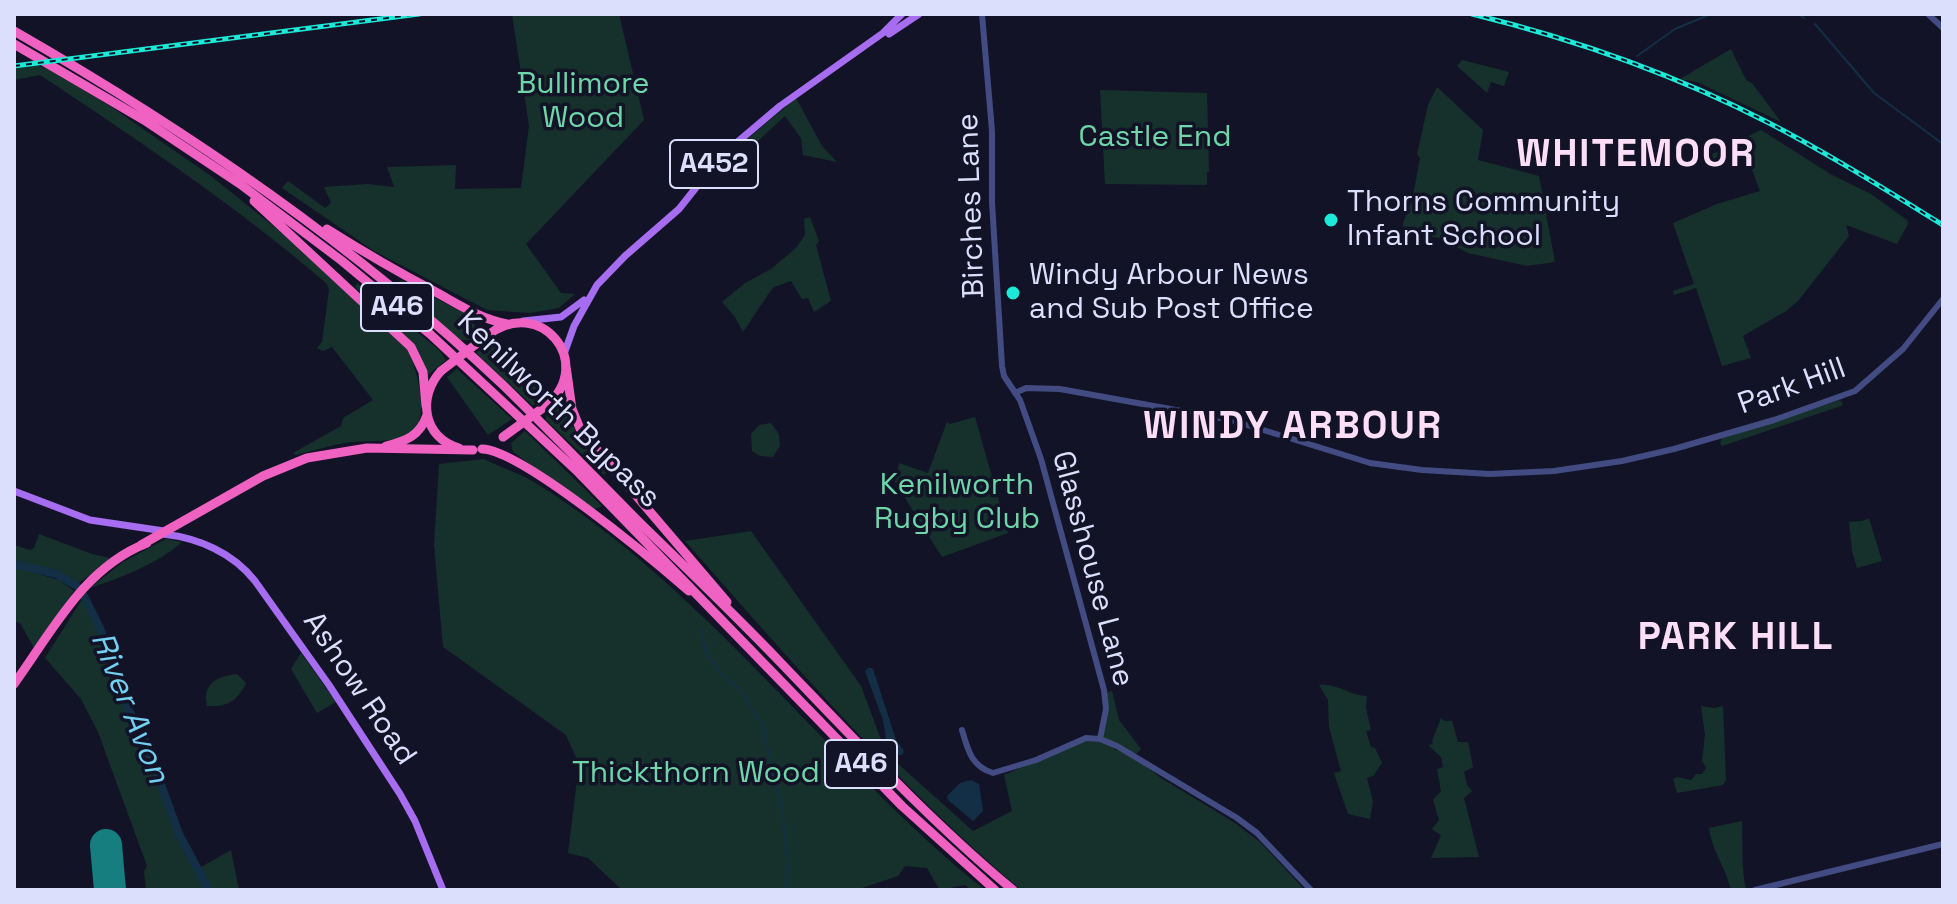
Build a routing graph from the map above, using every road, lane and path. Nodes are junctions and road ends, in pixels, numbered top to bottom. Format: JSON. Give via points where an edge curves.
{"nodes":[{"id":1,"x":902,"y":14,"type":"edge"},
{"id":2,"x":919,"y":14,"type":"edge"},
{"id":3,"x":982,"y":14,"type":"edge"},
{"id":4,"x":1928,"y":14,"type":"edge"},
{"id":5,"x":1943,"y":28,"type":"edge"},
{"id":6,"x":14,"y":31,"type":"edge"},
{"id":7,"x":14,"y":44,"type":"edge"},
{"id":8,"x":865,"y":46,"type":"junction"},
{"id":9,"x":212,"y":166,"type":"junction"},
{"id":10,"x":287,"y":205,"type":"junction"},
{"id":11,"x":592,"y":293,"type":"junction"},
{"id":12,"x":1943,"y":299,"type":"edge"},
{"id":13,"x":520,"y":322,"type":"junction"},
{"id":14,"x":507,"y":324,"type":"junction"},
{"id":15,"x":564,"y":354,"type":"junction"},
{"id":16,"x":566,"y":366,"type":"junction"},
{"id":17,"x":1015,"y":393,"type":"junction"},
{"id":18,"x":426,"y":410,"type":"junction"},
{"id":19,"x":378,"y":447,"type":"junction"},
{"id":20,"x":478,"y":449,"type":"junction"},
{"id":21,"x":14,"y":491,"type":"edge"},
{"id":22,"x":189,"y":519,"type":"junction"},
{"id":23,"x":139,"y":526,"type":"junction"},
{"id":24,"x":164,"y":532,"type":"junction"},
{"id":25,"x":145,"y":542,"type":"junction"},
{"id":26,"x":198,"y":542,"type":"junction"},
{"id":27,"x":733,"y":630,"type":"junction"},
{"id":28,"x":758,"y":640,"type":"junction"},
{"id":29,"x":14,"y":684,"type":"edge"},
{"id":30,"x":962,"y":730,"type":"dead end"},
{"id":31,"x":1100,"y":739,"type":"junction"},
{"id":32,"x":1943,"y":844,"type":"edge"},
{"id":33,"x":443,"y":890,"type":"edge"},
{"id":34,"x":995,"y":890,"type":"edge"},
{"id":35,"x":1013,"y":890,"type":"edge"},
{"id":36,"x":1311,"y":890,"type":"edge"},
{"id":37,"x":1755,"y":890,"type":"edge"}],
"edges":[{"from":1,"to":8,"type":"main road","number":"A452"},
{"from":2,"to":8,"type":"main road","number":"A452"},
{"from":3,"to":17,"type":"street","name":"Birches Lane","via":[[1002,366]]},
{"from":4,"to":5,"type":"street"},
{"from":6,"to":10,"type":"highway","name":"Kenilworth Bypass","number":"A46"},
{"from":7,"to":9,"type":"highway","name":"Kenilworth Bypass","number":"A46"},
{"from":8,"to":11,"type":"main road","number":"A452","via":[[731,146],[679,209],[614,266]]},
{"from":9,"to":18,"type":"highway","via":[[411,347],[423,372]]},
{"from":9,"to":27,"type":"highway","name":"Kenilworth Bypass","number":"A46","via":[[311,237],[430,334],[578,472]]},
{"from":10,"to":14,"type":"highway","via":[[409,278],[478,315]]},
{"from":10,"to":28,"type":"highway","name":"Kenilworth Bypass","number":"A46","via":[[408,301],[503,386]]},
{"from":11,"to":13,"type":"main road","number":"A452","via":[[561,317]]},
{"from":11,"to":15,"type":"main road","number":"A452"},
{"from":12,"to":17,"type":"street","name":"Park Hill","via":[[1903,349],[1855,391],[1653,455],[1554,471],[1490,474],[1358,461],[1202,414],[1060,389],[1026,388]]},
{"from":13,"to":14,"type":"highway"},
{"from":13,"to":15,"type":"highway","via":[[550,333]]},
{"from":14,"to":18,"type":"highway","bridge":true,"via":[[441,371],[429,389]]},
{"from":15,"to":16,"type":"highway"},
{"from":16,"to":20,"type":"highway","bridge":true,"via":[[561,387],[547,405]]},
{"from":16,"to":28,"type":"highway","via":[[581,431]]},
{"from":17,"to":31,"type":"street","name":"Glasshouse Lane","via":[[1041,459],[1104,690]]},
{"from":18,"to":19,"type":"highway","via":[[413,436]]},
{"from":18,"to":20,"type":"highway","via":[[443,441]]},
{"from":19,"to":20,"type":"highway"},
{"from":19,"to":22,"type":"highway","via":[[300,460]]},
{"from":20,"to":27,"type":"highway","via":[[505,454],[591,513]]},
{"from":21,"to":23,"type":"main road","name":"Ashow Road","via":[[79,517]]},
{"from":22,"to":24,"type":"highway"},
{"from":22,"to":26,"type":"main road","via":[[185,530]]},
{"from":23,"to":24,"type":"main road","name":"Ashow Road"},
{"from":23,"to":25,"type":"main road","via":[[149,532]]},
{"from":24,"to":25,"type":"highway"},
{"from":24,"to":26,"type":"main road","name":"Ashow Road"},
{"from":25,"to":29,"type":"highway","via":[[72,600]]},
{"from":26,"to":33,"type":"main road","name":"Ashow Road","via":[[243,567],[308,654],[400,794]]},
{"from":27,"to":34,"type":"highway","name":"Kenilworth Bypass","number":"A46","via":[[902,806]]},
{"from":28,"to":35,"type":"highway","name":"Kenilworth Bypass","number":"A46","via":[[906,794]]},
{"from":30,"to":31,"type":"street","via":[[972,760],[993,773],[1083,739]]},
{"from":31,"to":36,"type":"street","via":[[1237,818]]},
{"from":32,"to":37,"type":"street"}]}
